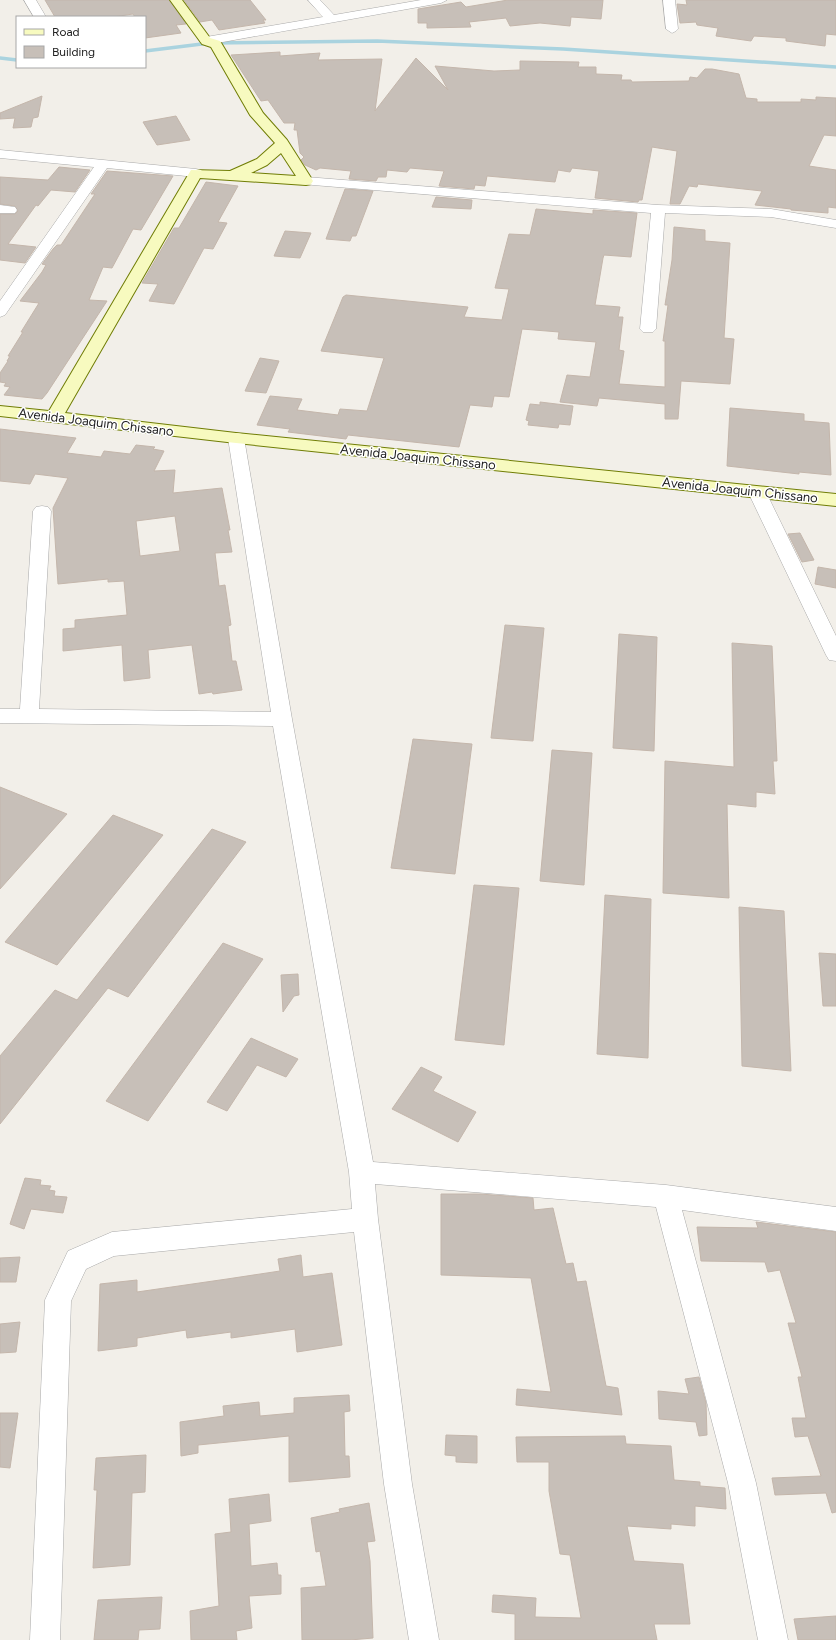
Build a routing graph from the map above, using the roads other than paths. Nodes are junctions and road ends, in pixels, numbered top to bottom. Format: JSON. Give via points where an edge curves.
{"nodes":[{"id":1,"x":30,"y":0,"type":"edge"},
{"id":2,"x":176,"y":0,"type":"edge"},
{"id":3,"x":314,"y":0,"type":"edge"},
{"id":4,"x":441,"y":0,"type":"edge"},
{"id":5,"x":669,"y":0,"type":"edge"},
{"id":6,"x":39,"y":16,"type":"edge"},
{"id":7,"x":330,"y":18,"type":"junction"},
{"id":8,"x":672,"y":29,"type":"dead end"},
{"id":9,"x":211,"y":42,"type":"junction"},
{"id":10,"x":282,"y":143,"type":"junction"},
{"id":11,"x":0,"y":154,"type":"edge"},
{"id":12,"x":103,"y":164,"type":"junction"},
{"id":13,"x":196,"y":173,"type":"junction"},
{"id":14,"x":223,"y":175,"type":"junction"},
{"id":15,"x":306,"y":181,"type":"junction"},
{"id":16,"x":658,"y":209,"type":"junction"},
{"id":17,"x":836,"y":224,"type":"edge"},
{"id":18,"x":0,"y":312,"type":"edge"},
{"id":19,"x":648,"y":329,"type":"dead end"},
{"id":20,"x":0,"y":411,"type":"edge"},
{"id":21,"x":54,"y":417,"type":"junction"},
{"id":22,"x":236,"y":438,"type":"junction"},
{"id":23,"x":757,"y":492,"type":"junction"},
{"id":24,"x":836,"y":500,"type":"edge"},
{"id":25,"x":42,"y":511,"type":"dead end"},
{"id":26,"x":836,"y":655,"type":"edge"},
{"id":27,"x":0,"y":716,"type":"edge"},
{"id":28,"x":29,"y":716,"type":"junction"},
{"id":29,"x":282,"y":720,"type":"junction"},
{"id":30,"x":362,"y":1172,"type":"junction"},
{"id":31,"x":666,"y":1196,"type":"junction"},
{"id":32,"x":365,"y":1219,"type":"junction"},
{"id":33,"x":836,"y":1219,"type":"edge"},
{"id":34,"x":45,"y":1640,"type":"edge"},
{"id":35,"x":424,"y":1640,"type":"edge"},
{"id":36,"x":773,"y":1640,"type":"edge"}],
"edges":[{"from":1,"to":6,"type":"street"},
{"from":2,"to":9,"type":"street"},
{"from":3,"to":7,"type":"street"},
{"from":4,"to":7,"type":"street"},
{"from":5,"to":8,"type":"street"},
{"from":7,"to":9,"type":"street"},
{"from":9,"to":10,"type":"street","via":[[257,115]]},
{"from":10,"to":14,"type":"street","via":[[274,154],[262,163],[245,171]]},
{"from":10,"to":15,"type":"street"},
{"from":11,"to":12,"type":"street"},
{"from":12,"to":13,"type":"street"},
{"from":12,"to":18,"type":"street"},
{"from":13,"to":14,"type":"street"},
{"from":13,"to":21,"type":"street"},
{"from":14,"to":15,"type":"street"},
{"from":15,"to":16,"type":"street"},
{"from":16,"to":17,"type":"street","via":[[771,213]]},
{"from":16,"to":19,"type":"street"},
{"from":20,"to":21,"type":"street","name":"Avenida Joaquim Chissano"},
{"from":21,"to":22,"type":"street","name":"Avenida Joaquim Chissano"},
{"from":22,"to":23,"type":"street","name":"Avenida Joaquim Chissano"},
{"from":22,"to":29,"type":"street"},
{"from":23,"to":24,"type":"street","name":"Avenida Joaquim Chissano"},
{"from":23,"to":26,"type":"street"},
{"from":25,"to":28,"type":"street"},
{"from":27,"to":28,"type":"street"},
{"from":28,"to":29,"type":"street"},
{"from":29,"to":30,"type":"street"},
{"from":30,"to":31,"type":"street"},
{"from":30,"to":32,"type":"street"},
{"from":31,"to":33,"type":"street"},
{"from":31,"to":36,"type":"street","via":[[742,1483]]},
{"from":32,"to":34,"type":"street","via":[[112,1244],[77,1260],[58,1300]]},
{"from":32,"to":35,"type":"street","via":[[398,1484]]}]}
